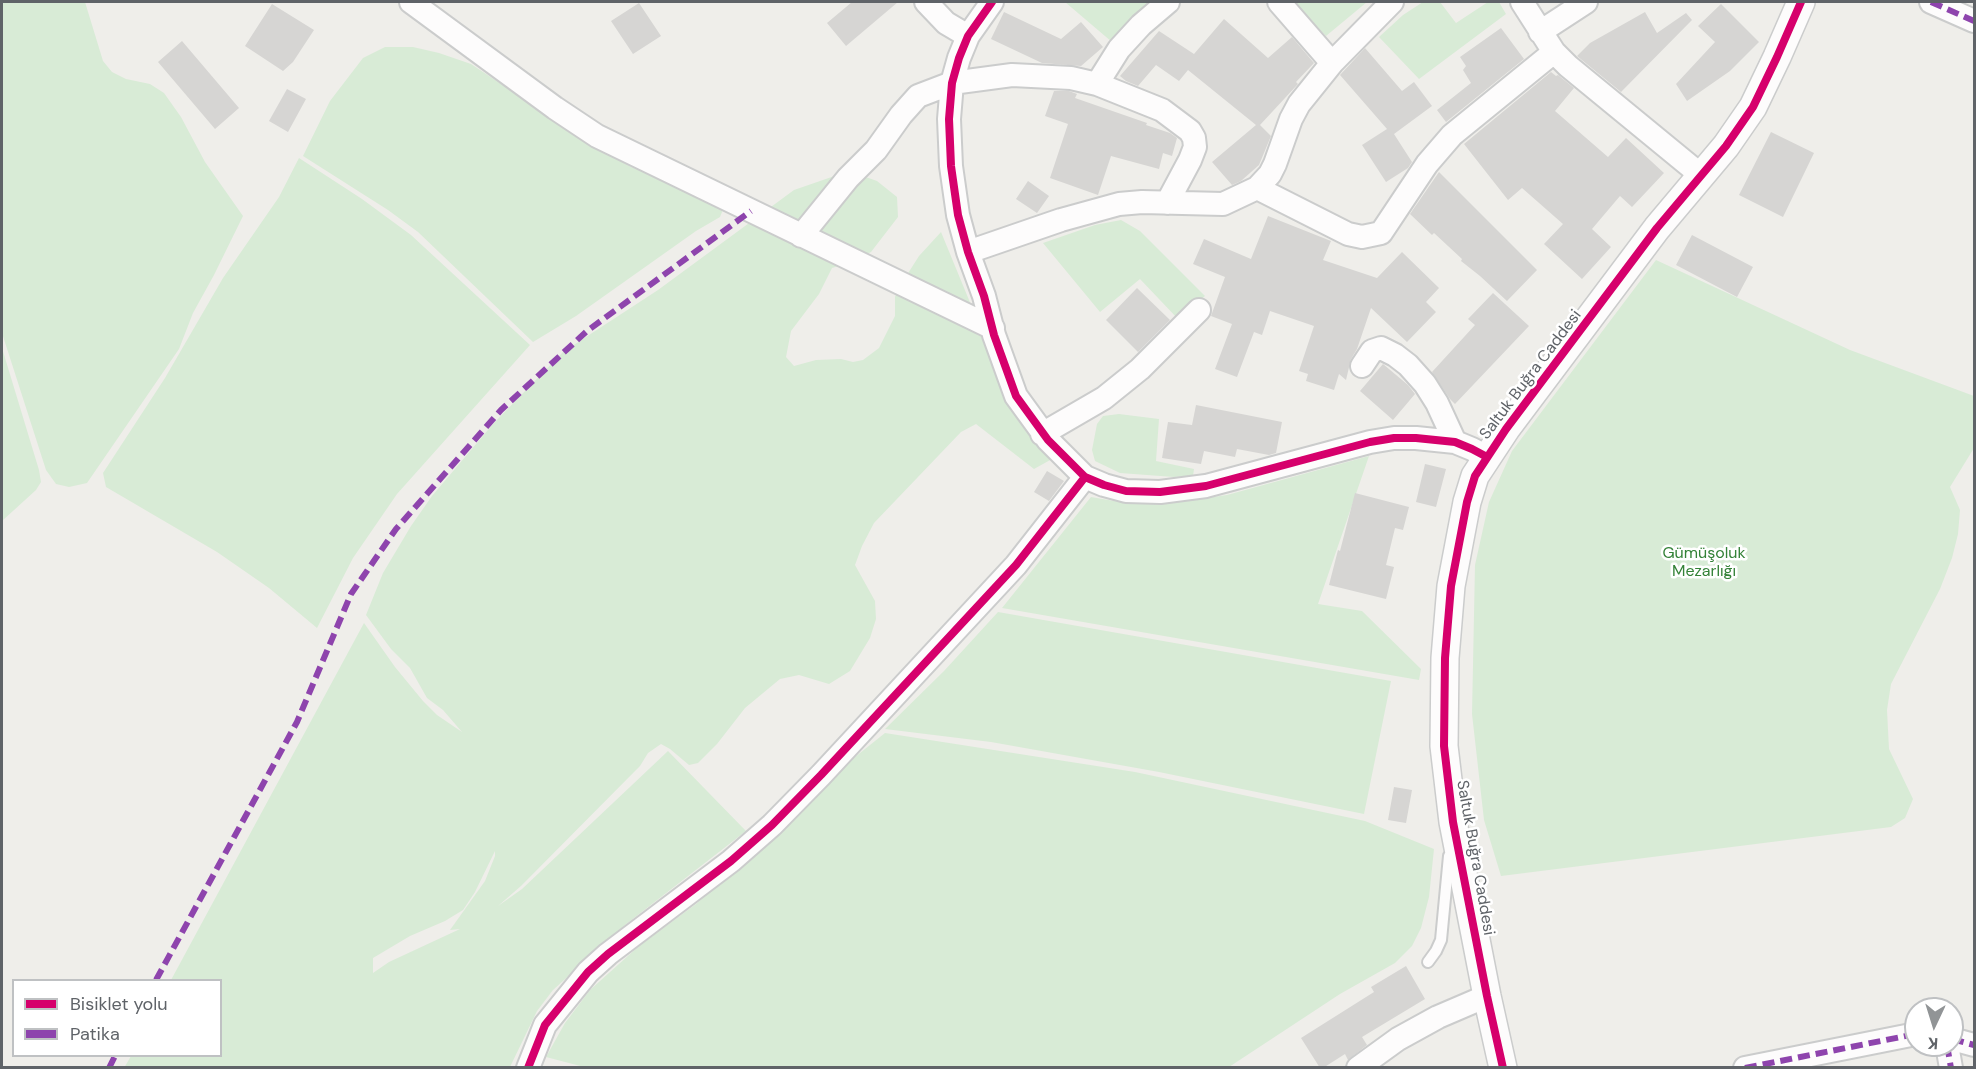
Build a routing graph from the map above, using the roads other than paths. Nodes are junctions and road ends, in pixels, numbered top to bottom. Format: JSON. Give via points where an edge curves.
{"nodes":[{"id":1,"x":411,"y":2,"type":"edge"},
{"id":2,"x":926,"y":2,"type":"edge"},
{"id":3,"x":992,"y":2,"type":"edge"},
{"id":4,"x":1168,"y":2,"type":"edge"},
{"id":5,"x":1279,"y":2,"type":"edge"},
{"id":6,"x":1392,"y":2,"type":"edge"},
{"id":7,"x":1522,"y":2,"type":"edge"},
{"id":8,"x":1586,"y":2,"type":"edge"},
{"id":9,"x":1801,"y":2,"type":"edge"},
{"id":10,"x":1931,"y":2,"type":"edge"},
{"id":11,"x":1974,"y":21,"type":"edge"},
{"id":12,"x":1540,"y":32,"type":"junction"},
{"id":13,"x":968,"y":36,"type":"junction"},
{"id":14,"x":1554,"y":52,"type":"junction"},
{"id":15,"x":1332,"y":63,"type":"junction"},
{"id":16,"x":952,"y":82,"type":"junction"},
{"id":17,"x":1097,"y":84,"type":"junction"},
{"id":18,"x":1702,"y":176,"type":"junction"},
{"id":19,"x":1257,"y":188,"type":"junction"},
{"id":20,"x":1167,"y":203,"type":"junction"},
{"id":21,"x":801,"y":236,"type":"junction"},
{"id":22,"x":968,"y":252,"type":"junction"},
{"id":23,"x":1199,"y":310,"type":"dead end"},
{"id":24,"x":993,"y":328,"type":"junction"},
{"id":25,"x":1362,"y":366,"type":"dead end"},
{"id":26,"x":1042,"y":434,"type":"junction"},
{"id":27,"x":1455,"y":442,"type":"junction"},
{"id":28,"x":1486,"y":457,"type":"junction"},
{"id":29,"x":1085,"y":477,"type":"junction"},
{"id":30,"x":1453,"y":822,"type":"junction"},
{"id":31,"x":1428,"y":962,"type":"dead end"},
{"id":32,"x":1487,"y":996,"type":"junction"},
{"id":33,"x":1904,"y":1036,"type":"edge"},
{"id":34,"x":528,"y":1068,"type":"edge"},
{"id":35,"x":1358,"y":1068,"type":"edge"},
{"id":36,"x":1503,"y":1068,"type":"edge"},
{"id":37,"x":1745,"y":1068,"type":"edge"}],
"edges":[{"from":1,"to":21,"type":"street","via":[[597,136]]},
{"from":2,"to":13,"type":"street","via":[[945,23]]},
{"from":3,"to":13,"type":"street"},
{"from":4,"to":17,"type":"street","via":[[1119,49]]},
{"from":5,"to":15,"type":"street"},
{"from":6,"to":15,"type":"street"},
{"from":7,"to":12,"type":"street"},
{"from":8,"to":12,"type":"street"},
{"from":9,"to":18,"type":"street","name":"Saltuk Buğra Caddesi","via":[[1753,107]]},
{"from":10,"to":11,"type":"street"},
{"from":12,"to":14,"type":"street"},
{"from":13,"to":16,"type":"street"},
{"from":14,"to":18,"type":"street"},
{"from":14,"to":19,"type":"street","via":[[1452,135],[1427,164],[1381,233],[1362,237],[1348,234]]},
{"from":15,"to":19,"type":"street","via":[[1299,104],[1270,174]]},
{"from":16,"to":17,"type":"street","via":[[1029,75]]},
{"from":16,"to":21,"type":"street","via":[[918,96]]},
{"from":16,"to":22,"type":"street","via":[[951,166]]},
{"from":17,"to":20,"type":"street","via":[[1162,110],[1190,131],[1195,147]]},
{"from":18,"to":28,"type":"street","name":"Saltuk Buğra Caddesi","via":[[1658,228]]},
{"from":19,"to":20,"type":"street","via":[[1223,204]]},
{"from":20,"to":22,"type":"street","via":[[1119,204],[1094,210]]},
{"from":21,"to":24,"type":"street"},
{"from":22,"to":24,"type":"street"},
{"from":23,"to":26,"type":"street","via":[[1113,391]]},
{"from":24,"to":26,"type":"street","via":[[1016,396]]},
{"from":25,"to":27,"type":"street","via":[[1372,351],[1381,348],[1408,365],[1437,403]]},
{"from":26,"to":29,"type":"street"},
{"from":27,"to":28,"type":"street"},
{"from":27,"to":29,"type":"street","via":[[1416,438],[1370,442],[1206,486],[1160,492],[1126,491]]},
{"from":28,"to":30,"type":"street","name":"Saltuk Buğra Caddesi","via":[[1467,502],[1451,586],[1444,746]]},
{"from":29,"to":34,"type":"street","via":[[1016,565],[772,825],[588,972],[545,1026]]},
{"from":30,"to":31,"type":"lane","via":[[1441,940]]},
{"from":30,"to":32,"type":"street","name":"Saltuk Buğra Caddesi"},
{"from":32,"to":35,"type":"street","via":[[1398,1039]]},
{"from":32,"to":36,"type":"street","name":"Saltuk Buğra Caddesi"},
{"from":33,"to":37,"type":"street"}]}
